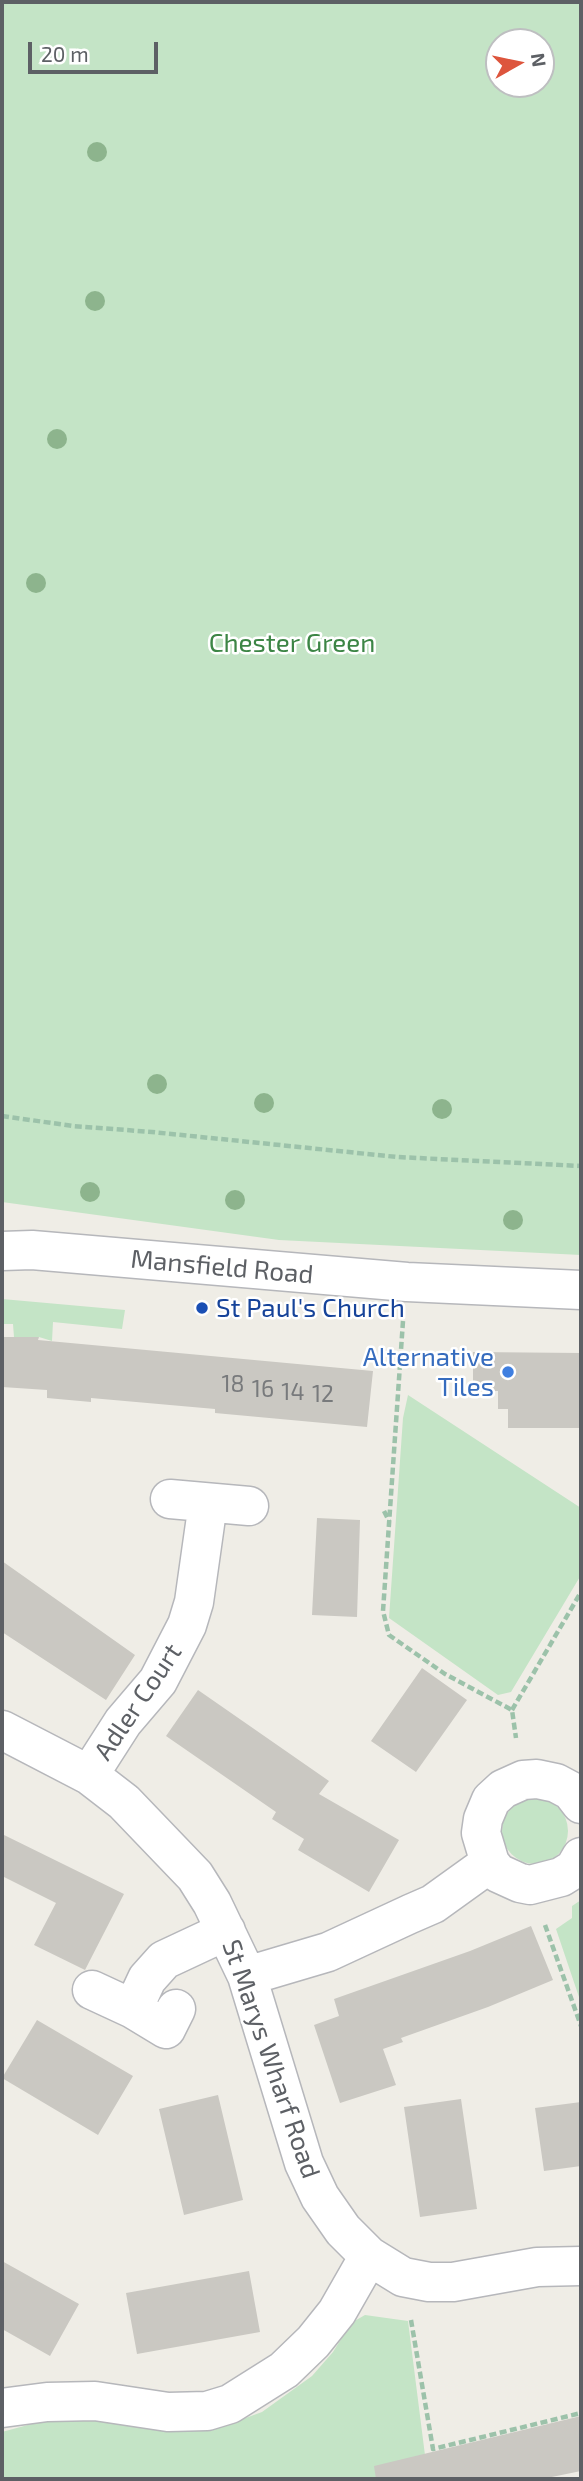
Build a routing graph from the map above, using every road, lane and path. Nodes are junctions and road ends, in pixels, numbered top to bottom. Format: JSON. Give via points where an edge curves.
{"nodes":[{"id":1,"x":2,"y":1116,"type":"edge"},
{"id":2,"x":581,"y":1166,"type":"edge"},
{"id":3,"x":12,"y":1248,"type":"edge"},
{"id":4,"x":407,"y":1282,"type":"junction"},
{"id":5,"x":581,"y":1290,"type":"edge"},
{"id":6,"x":170,"y":1499,"type":"dead end"},
{"id":7,"x":208,"y":1503,"type":"junction"},
{"id":8,"x":249,"y":1506,"type":"dead end"},
{"id":9,"x":384,"y":1511,"type":"dead end"},
{"id":10,"x":389,"y":1521,"type":"junction"},
{"id":11,"x":581,"y":1592,"type":"edge"},
{"id":12,"x":512,"y":1710,"type":"junction"},
{"id":13,"x":2,"y":1730,"type":"edge"},
{"id":14,"x":89,"y":1776,"type":"junction"},
{"id":15,"x":523,"y":1780,"type":"junction"},
{"id":16,"x":581,"y":1804,"type":"edge"},
{"id":17,"x":581,"y":1857,"type":"edge"},
{"id":18,"x":490,"y":1863,"type":"junction"},
{"id":19,"x":530,"y":1885,"type":"junction"},
{"id":20,"x":226,"y":1931,"type":"junction"},
{"id":21,"x":247,"y":1976,"type":"junction"},
{"id":22,"x":92,"y":1990,"type":"dead end"},
{"id":23,"x":133,"y":2008,"type":"junction"},
{"id":24,"x":176,"y":2009,"type":"dead end"},
{"id":25,"x":581,"y":2026,"type":"edge"},
{"id":26,"x":369,"y":2256,"type":"junction"},
{"id":27,"x":581,"y":2266,"type":"edge"},
{"id":28,"x":403,"y":2277,"type":"junction"},
{"id":29,"x":2,"y":2408,"type":"edge"},
{"id":30,"x":581,"y":2413,"type":"edge"}],
"edges":[{"from":1,"to":2,"type":"path","via":[[397,1157]]},
{"from":3,"to":4,"type":"street","name":"Mansfield Road"},
{"from":4,"to":5,"type":"street","name":"Mansfield Road"},
{"from":4,"to":10,"type":"path"},
{"from":6,"to":7,"type":"street"},
{"from":7,"to":8,"type":"street"},
{"from":7,"to":14,"type":"street","name":"Adler Court","via":[[187,1625],[158,1681],[123,1722]]},
{"from":9,"to":10,"type":"path"},
{"from":10,"to":12,"type":"path","via":[[383,1611],[389,1635],[446,1674]]},
{"from":11,"to":12,"type":"path"},
{"from":12,"to":15,"type":"path"},
{"from":13,"to":14,"type":"street","name":"St Marys Wharf Road"},
{"from":14,"to":20,"type":"street","name":"St Marys Wharf Road","via":[[124,1802],[176,1854],[195,1876]]},
{"from":15,"to":16,"type":"street","via":[[556,1783],[571,1791]]},
{"from":15,"to":18,"type":"street","via":[[491,1800],[483,1819],[481,1833]]},
{"from":17,"to":19,"type":"street","via":[[561,1877]]},
{"from":18,"to":19,"type":"street","via":[[509,1880]]},
{"from":18,"to":21,"type":"street","via":[[433,1904],[328,1952]]},
{"from":19,"to":25,"type":"path"},
{"from":20,"to":21,"type":"street","name":"St Marys Wharf Road"},
{"from":20,"to":23,"type":"street","via":[[164,1960],[147,1979]]},
{"from":21,"to":26,"type":"street","name":"St Marys Wharf Road","via":[[304,2163],[343,2230]]},
{"from":22,"to":23,"type":"street"},
{"from":23,"to":24,"type":"street","via":[[166,2029]]},
{"from":26,"to":28,"type":"street","name":"St Marys Wharf Road"},
{"from":26,"to":29,"type":"street","via":[[337,2312],[313,2342],[284,2370],[230,2403],[207,2411],[168,2412],[95,2401]]},
{"from":27,"to":28,"type":"street","name":"St Marys Wharf Road","via":[[537,2267],[453,2282]]},
{"from":28,"to":30,"type":"path","via":[[433,2449]]}]}
